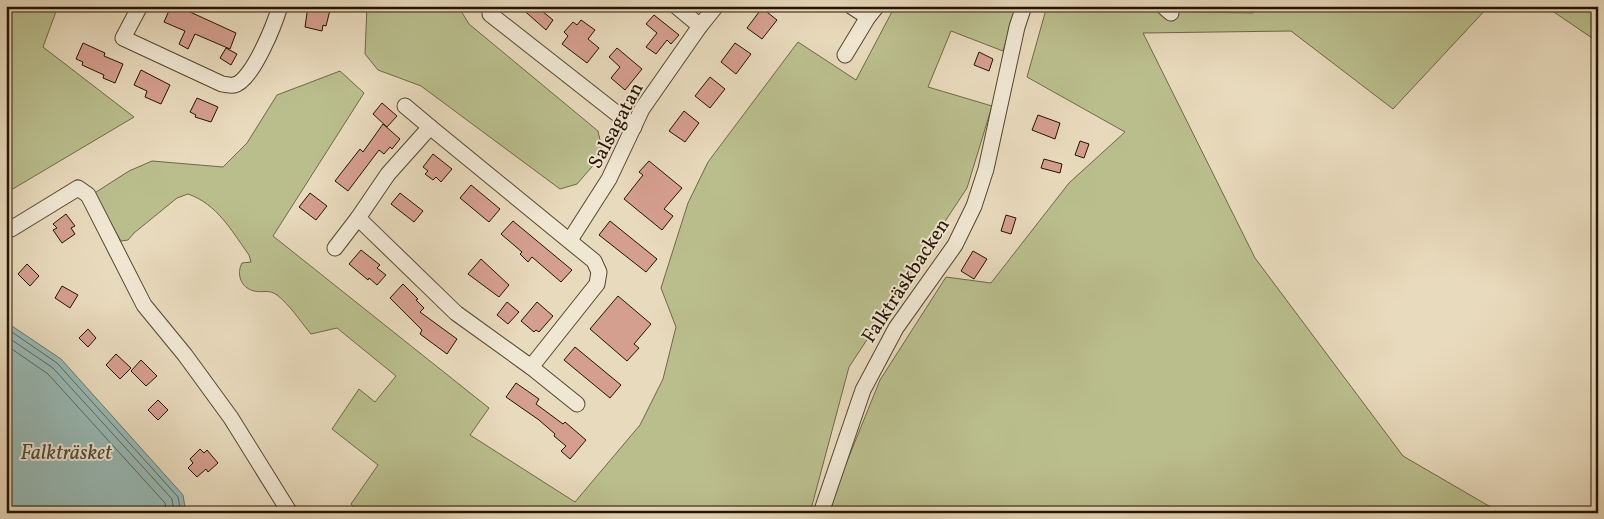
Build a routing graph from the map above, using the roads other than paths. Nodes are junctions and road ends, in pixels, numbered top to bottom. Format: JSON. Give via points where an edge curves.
{"nodes":[{"id":1,"x":140,"y":6,"type":"edge"},
{"id":2,"x":280,"y":6,"type":"edge"},
{"id":3,"x":490,"y":6,"type":"edge"},
{"id":4,"x":676,"y":6,"type":"edge"},
{"id":5,"x":716,"y":6,"type":"edge"},
{"id":6,"x":851,"y":6,"type":"edge"},
{"id":7,"x":1024,"y":6,"type":"edge"},
{"id":8,"x":872,"y":12,"type":"edge"},
{"id":9,"x":700,"y":26,"type":"junction"},
{"id":10,"x":845,"y":56,"type":"dead end"},
{"id":11,"x":405,"y":106,"type":"dead end"},
{"id":12,"x":430,"y":127,"type":"junction"},
{"id":13,"x":634,"y":127,"type":"junction"},
{"id":14,"x":358,"y":218,"type":"junction"},
{"id":15,"x":11,"y":229,"type":"dead end"},
{"id":16,"x":570,"y":240,"type":"junction"},
{"id":17,"x":335,"y":248,"type":"dead end"},
{"id":18,"x":531,"y":366,"type":"junction"},
{"id":19,"x":577,"y":404,"type":"dead end"},
{"id":20,"x":290,"y":513,"type":"edge"},
{"id":21,"x":821,"y":513,"type":"edge"}],
"edges":[{"from":1,"to":2,"type":"street","via":[[123,38],[222,84],[234,86],[243,81],[256,62]]},
{"from":3,"to":13,"type":"street","via":[[490,14]]},
{"from":4,"to":9,"type":"street"},
{"from":5,"to":9,"type":"street","name":"Salsagatan"},
{"from":6,"to":8,"type":"street"},
{"from":7,"to":21,"type":"street","name":"Falkträskbacken","via":[[986,169],[974,206],[955,245],[896,328],[874,366],[850,423]]},
{"from":8,"to":10,"type":"street"},
{"from":9,"to":13,"type":"street","name":"Salsagatan","via":[[642,109]]},
{"from":11,"to":12,"type":"street"},
{"from":12,"to":14,"type":"street","via":[[388,174]]},
{"from":12,"to":16,"type":"street"},
{"from":13,"to":16,"type":"street","name":"Salsagatan","via":[[609,179]]},
{"from":14,"to":17,"type":"street"},
{"from":14,"to":18,"type":"street","via":[[456,314]]},
{"from":15,"to":20,"type":"street","via":[[78,188],[88,195],[144,305],[231,418]]},
{"from":16,"to":18,"type":"street","via":[[594,261],[599,272],[597,284]]},
{"from":18,"to":19,"type":"street"}]}
